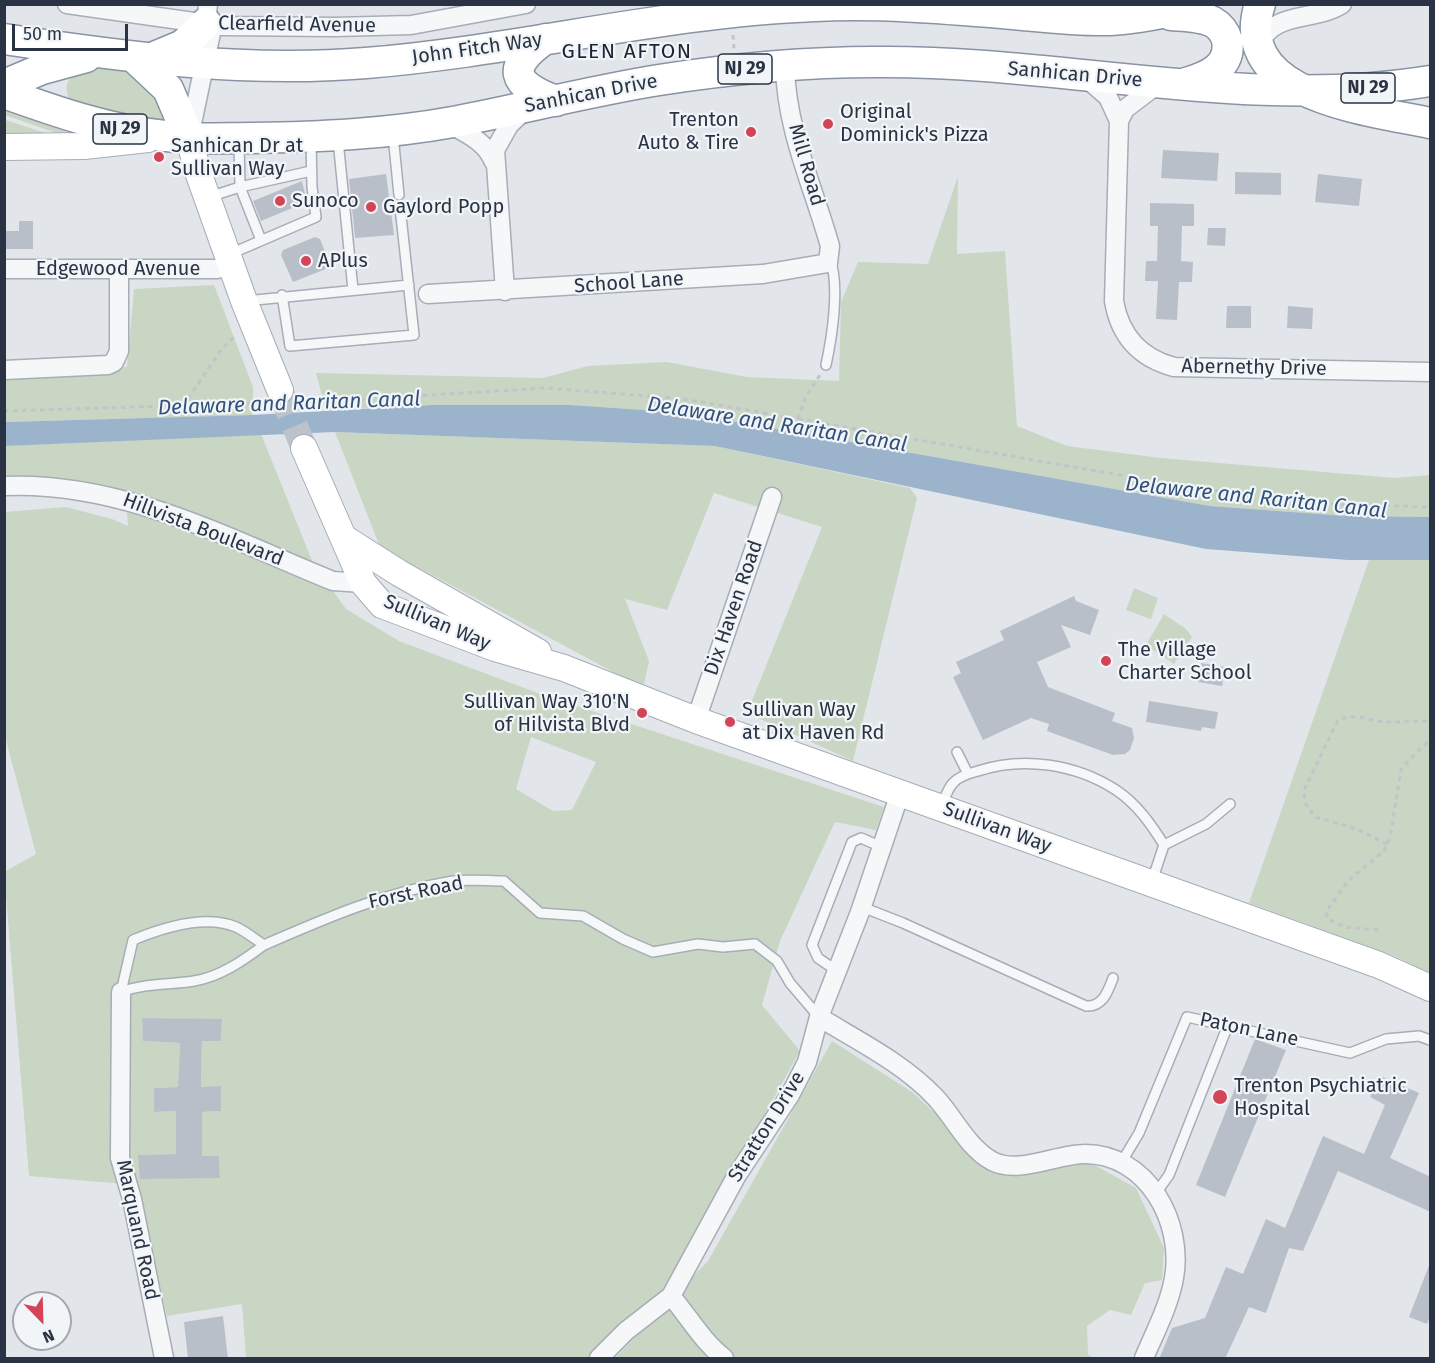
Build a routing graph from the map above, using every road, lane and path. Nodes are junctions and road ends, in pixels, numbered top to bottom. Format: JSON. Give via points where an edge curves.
{"nodes":[{"id":1,"x":67,"y":4,"type":"edge"},
{"id":2,"x":526,"y":4,"type":"edge"},
{"id":3,"x":1200,"y":4,"type":"edge"},
{"id":4,"x":1260,"y":4,"type":"edge"},
{"id":5,"x":1342,"y":4,"type":"edge"},
{"id":6,"x":992,"y":9,"type":"edge"},
{"id":7,"x":207,"y":14,"type":"edge"},
{"id":8,"x":1152,"y":15,"type":"junction"},
{"id":9,"x":4,"y":39,"type":"edge"},
{"id":10,"x":545,"y":39,"type":"junction"},
{"id":11,"x":1258,"y":48,"type":"junction"},
{"id":12,"x":104,"y":54,"type":"junction"},
{"id":13,"x":142,"y":59,"type":"junction"},
{"id":14,"x":62,"y":62,"type":"junction"},
{"id":15,"x":204,"y":63,"type":"junction"},
{"id":16,"x":785,"y":66,"type":"junction"},
{"id":17,"x":1084,"y":76,"type":"junction"},
{"id":18,"x":1431,"y":81,"type":"edge"},
{"id":19,"x":1173,"y":82,"type":"junction"},
{"id":20,"x":4,"y":86,"type":"edge"},
{"id":21,"x":1305,"y":91,"type":"junction"},
{"id":22,"x":4,"y":93,"type":"edge"},
{"id":23,"x":543,"y":104,"type":"junction"},
{"id":24,"x":72,"y":117,"type":"junction"},
{"id":25,"x":1119,"y":121,"type":"junction"},
{"id":26,"x":447,"y":123,"type":"junction"},
{"id":27,"x":1431,"y":123,"type":"edge"},
{"id":28,"x":392,"y":129,"type":"junction"},
{"id":29,"x":324,"y":135,"type":"junction"},
{"id":30,"x":178,"y":137,"type":"junction"},
{"id":31,"x":239,"y":138,"type":"junction"},
{"id":32,"x":4,"y":147,"type":"edge"},
{"id":33,"x":494,"y":162,"type":"junction"},
{"id":34,"x":311,"y":171,"type":"junction"},
{"id":35,"x":240,"y":187,"type":"junction"},
{"id":36,"x":399,"y":195,"type":"dead end"},
{"id":37,"x":208,"y":198,"type":"junction"},
{"id":38,"x":400,"y":207,"type":"dead end"},
{"id":39,"x":261,"y":240,"type":"junction"},
{"id":40,"x":230,"y":260,"type":"junction"},
{"id":41,"x":830,"y":261,"type":"junction"},
{"id":42,"x":4,"y":269,"type":"edge"},
{"id":43,"x":119,"y":269,"type":"junction"},
{"id":44,"x":409,"y":285,"type":"junction"},
{"id":45,"x":353,"y":290,"type":"junction"},
{"id":46,"x":505,"y":291,"type":"junction"},
{"id":47,"x":428,"y":294,"type":"dead end"},
{"id":48,"x":282,"y":295,"type":"junction"},
{"id":49,"x":244,"y":301,"type":"junction"},
{"id":50,"x":241,"y":329,"type":"dead end"},
{"id":51,"x":290,"y":346,"type":"junction"},
{"id":52,"x":273,"y":354,"type":"junction"},
{"id":53,"x":826,"y":365,"type":"joint"},
{"id":54,"x":4,"y":370,"type":"edge"},
{"id":55,"x":1431,"y":372,"type":"edge"},
{"id":56,"x":272,"y":396,"type":"junction"},
{"id":57,"x":182,"y":407,"type":"junction"},
{"id":58,"x":4,"y":411,"type":"edge"},
{"id":59,"x":798,"y":419,"type":"junction"},
{"id":60,"x":304,"y":448,"type":"tunnel mouth"},
{"id":61,"x":4,"y":486,"type":"edge"},
{"id":62,"x":772,"y":497,"type":"dead end"},
{"id":63,"x":1431,"y":507,"type":"edge"},
{"id":64,"x":344,"y":538,"type":"junction"},
{"id":65,"x":363,"y":583,"type":"junction"},
{"id":66,"x":475,"y":615,"type":"junction"},
{"id":67,"x":564,"y":668,"type":"junction"},
{"id":68,"x":696,"y":720,"type":"junction"},
{"id":69,"x":1431,"y":721,"type":"edge"},
{"id":70,"x":1431,"y":740,"type":"edge"},
{"id":71,"x":957,"y":752,"type":"dead end"},
{"id":72,"x":968,"y":774,"type":"junction"},
{"id":73,"x":900,"y":794,"type":"junction"},
{"id":74,"x":1230,"y":804,"type":"dead end"},
{"id":75,"x":940,"y":808,"type":"junction"},
{"id":76,"x":1387,"y":844,"type":"junction"},
{"id":77,"x":1164,"y":845,"type":"junction"},
{"id":78,"x":882,"y":847,"type":"junction"},
{"id":79,"x":1151,"y":884,"type":"junction"},
{"id":80,"x":862,"y":908,"type":"junction"},
{"id":81,"x":1378,"y":930,"type":"dead end"},
{"id":82,"x":264,"y":945,"type":"junction"},
{"id":83,"x":837,"y":971,"type":"junction"},
{"id":84,"x":1113,"y":978,"type":"dead end"},
{"id":85,"x":1431,"y":987,"type":"edge"},
{"id":86,"x":121,"y":992,"type":"junction"},
{"id":87,"x":819,"y":1017,"type":"junction"},
{"id":88,"x":1228,"y":1025,"type":"junction"},
{"id":89,"x":1431,"y":1040,"type":"edge"},
{"id":90,"x":1121,"y":1163,"type":"junction"},
{"id":91,"x":1156,"y":1193,"type":"junction"},
{"id":92,"x":671,"y":1296,"type":"junction"},
{"id":93,"x":164,"y":1359,"type":"edge"},
{"id":94,"x":599,"y":1359,"type":"edge"},
{"id":95,"x":724,"y":1359,"type":"edge"},
{"id":96,"x":1144,"y":1359,"type":"edge"}],
"edges":[{"from":1,"to":7,"type":"street","name":"Clearfield Avenue"},
{"from":2,"to":7,"type":"street","name":"Clearfield Avenue","via":[[388,26],[231,26]]},
{"from":3,"to":8,"type":"highway","name":"John Fitch Way"},
{"from":4,"to":11,"type":"highway"},
{"from":5,"to":11,"type":"street","via":[[1319,15],[1277,22]]},
{"from":6,"to":8,"type":"highway","name":"John Fitch Way","via":[[1085,20]]},
{"from":6,"to":10,"type":"highway","name":"John Fitch Way","via":[[878,5],[731,11]]},
{"from":7,"to":13,"type":"highway","via":[[183,45]]},
{"from":7,"to":15,"type":"street","via":[[211,33]]},
{"from":8,"to":19,"type":"highway","via":[[1207,20],[1220,27],[1226,36],[1227,52],[1219,67],[1208,76]]},
{"from":9,"to":12,"type":"highway","name":"John Fitch Way"},
{"from":10,"to":15,"type":"highway","name":"John Fitch Way","via":[[458,54],[362,64]]},
{"from":10,"to":23,"type":"highway","via":[[524,56],[520,65],[520,76]]},
{"from":11,"to":21,"type":"highway","via":[[1272,70]]},
{"from":12,"to":13,"type":"highway","name":"John Fitch Way"},
{"from":12,"to":14,"type":"highway"},
{"from":13,"to":15,"type":"highway","name":"John Fitch Way"},
{"from":13,"to":30,"type":"highway","via":[[168,89]]},
{"from":14,"to":20,"type":"highway"},
{"from":14,"to":24,"type":"highway","via":[[57,73],[58,97]]},
{"from":15,"to":30,"type":"street"},
{"from":16,"to":17,"type":"highway","name":"Sanhican Drive","number":"NJ 29","via":[[942,63]]},
{"from":16,"to":23,"type":"highway","name":"Sanhican Drive","number":"NJ 29","via":[[658,80]]},
{"from":16,"to":41,"type":"street","name":"Mill Road","via":[[797,147],[824,228]]},
{"from":17,"to":19,"type":"highway","name":"Sanhican Drive","number":"NJ 29"},
{"from":17,"to":25,"type":"street","name":"Abernethy Drive","via":[[1108,97]]},
{"from":18,"to":21,"type":"highway","name":"Sanhican Drive","number":"NJ 29"},
{"from":19,"to":21,"type":"highway","name":"Sanhican Drive","number":"NJ 29"},
{"from":19,"to":25,"type":"street","via":[[1141,94]]},
{"from":21,"to":27,"type":"highway"},
{"from":22,"to":24,"type":"highway","number":"NJ 29"},
{"from":23,"to":26,"type":"highway","name":"Sanhican Drive","number":"NJ 29"},
{"from":23,"to":33,"type":"street","via":[[509,125],[495,150]]},
{"from":24,"to":30,"type":"highway","number":"NJ 29","via":[[118,129]]},
{"from":25,"to":55,"type":"street","name":"Abernethy Drive","via":[[1113,302],[1120,327],[1142,354],[1174,367]]},
{"from":26,"to":28,"type":"highway","name":"Sanhican Drive","number":"NJ 29"},
{"from":26,"to":33,"type":"street","via":[[480,142]]},
{"from":28,"to":29,"type":"highway","name":"Sanhican Drive","number":"NJ 29"},
{"from":28,"to":36,"type":"lane"},
{"from":29,"to":31,"type":"highway","name":"Sanhican Drive","number":"NJ 29"},
{"from":29,"to":34,"type":"lane"},
{"from":29,"to":45,"type":"lane"},
{"from":30,"to":31,"type":"highway","name":"Sanhican Drive","number":"NJ 29"},
{"from":30,"to":32,"type":"main road","name":"Sanhican Drive","via":[[84,146]]},
{"from":30,"to":37,"type":"main road"},
{"from":31,"to":35,"type":"lane"},
{"from":33,"to":46,"type":"street"},
{"from":34,"to":35,"type":"lane"},
{"from":34,"to":39,"type":"lane","via":[[316,217]]},
{"from":35,"to":37,"type":"lane"},
{"from":35,"to":39,"type":"lane"},
{"from":37,"to":40,"type":"main road"},
{"from":38,"to":44,"type":"lane"},
{"from":39,"to":40,"type":"lane"},
{"from":40,"to":43,"type":"street","name":"Edgewood Avenue","via":[[217,269]]},
{"from":40,"to":49,"type":"main road"},
{"from":41,"to":46,"type":"street","name":"School Lane","via":[[763,274]]},
{"from":41,"to":53,"type":"lane","via":[[835,271],[833,331]]},
{"from":42,"to":43,"type":"street","name":"Edgewood Avenue"},
{"from":43,"to":54,"type":"street","via":[[119,351],[114,362]]},
{"from":44,"to":45,"type":"lane"},
{"from":44,"to":51,"type":"lane","via":[[414,335]]},
{"from":45,"to":48,"type":"lane"},
{"from":46,"to":47,"type":"street","name":"School Lane"},
{"from":48,"to":49,"type":"lane"},
{"from":48,"to":51,"type":"lane"},
{"from":49,"to":52,"type":"main road"},
{"from":50,"to":57,"type":"path","via":[[221,350]]},
{"from":51,"to":52,"type":"lane"},
{"from":52,"to":56,"type":"main road"},
{"from":53,"to":59,"type":"path","via":[[806,396]]},
{"from":56,"to":57,"type":"path"},
{"from":56,"to":59,"type":"path","bridge":true,"via":[[315,402],[546,388],[684,399]]},
{"from":57,"to":58,"type":"path"},
{"from":59,"to":63,"type":"path","via":[[1194,488],[1330,504]]},
{"from":60,"to":64,"type":"main road","name":"Sullivan Way"},
{"from":61,"to":65,"type":"street","name":"Hillvista Boulevard","via":[[72,489],[134,501],[333,581]]},
{"from":62,"to":68,"type":"street","name":"Dix Haven Road"},
{"from":64,"to":65,"type":"main road","name":"Sullivan Way"},
{"from":64,"to":66,"type":"main road","name":"Sullivan Way"},
{"from":65,"to":66,"type":"main road","via":[[388,587]]},
{"from":65,"to":67,"type":"main road","name":"Sullivan Way","via":[[382,605],[495,648]]},
{"from":66,"to":67,"type":"main road","name":"Sullivan Way"},
{"from":67,"to":68,"type":"main road","name":"Sullivan Way"},
{"from":68,"to":73,"type":"main road","name":"Sullivan Way"},
{"from":69,"to":76,"type":"path","via":[[1342,718],[1336,722],[1304,790],[1305,803],[1315,817],[1354,828]]},
{"from":70,"to":76,"type":"path","via":[[1401,770]]},
{"from":71,"to":72,"type":"lane"},
{"from":72,"to":75,"type":"lane","via":[[953,783]]},
{"from":72,"to":77,"type":"lane","via":[[1016,762],[1078,772],[1115,789],[1134,805]]},
{"from":73,"to":75,"type":"main road","name":"Sullivan Way"},
{"from":73,"to":78,"type":"street","name":"Stratton Drive"},
{"from":74,"to":77,"type":"lane","via":[[1206,824]]},
{"from":75,"to":79,"type":"main road","name":"Sullivan Way"},
{"from":76,"to":81,"type":"path","via":[[1378,857],[1348,881],[1326,912],[1334,923]]},
{"from":77,"to":79,"type":"lane"},
{"from":78,"to":80,"type":"street","name":"Stratton Drive"},
{"from":78,"to":83,"type":"lane","via":[[861,838],[852,842],[812,945],[818,958]]},
{"from":79,"to":85,"type":"main road","name":"Sullivan Way"},
{"from":80,"to":83,"type":"street","name":"Stratton Drive"},
{"from":80,"to":84,"type":"lane","via":[[1086,1005],[1101,1001]]},
{"from":82,"to":86,"type":"lane","name":"Forst Road","via":[[216,975]]},
{"from":82,"to":86,"type":"lane","via":[[235,927],[211,922],[153,932],[134,940]]},
{"from":82,"to":87,"type":"lane","name":"Forst Road","via":[[343,909],[403,892],[455,881],[504,881],[540,913],[583,916],[653,952],[698,944],[755,944],[777,962]]},
{"from":83,"to":87,"type":"street","name":"Stratton Drive"},
{"from":86,"to":93,"type":"street","name":"Marquand Road","via":[[120,1158]]},
{"from":87,"to":90,"type":"street","via":[[914,1077],[975,1148],[1000,1165],[1088,1154]]},
{"from":87,"to":92,"type":"street","name":"Stratton Drive","via":[[803,1070],[790,1095],[736,1174]]},
{"from":88,"to":89,"type":"lane","name":"Paton Lane","via":[[1350,1053],[1386,1039],[1419,1036]]},
{"from":88,"to":90,"type":"lane","name":"Paton Lane","via":[[1187,1017],[1139,1133]]},
{"from":88,"to":91,"type":"lane","via":[[1169,1175]]},
{"from":90,"to":91,"type":"street","via":[[1142,1176]]},
{"from":91,"to":96,"type":"street","via":[[1172,1229],[1174,1276],[1169,1299]]},
{"from":92,"to":94,"type":"street","name":"Stratton Drive","via":[[626,1331]]},
{"from":92,"to":95,"type":"street","via":[[709,1347]]}]}
